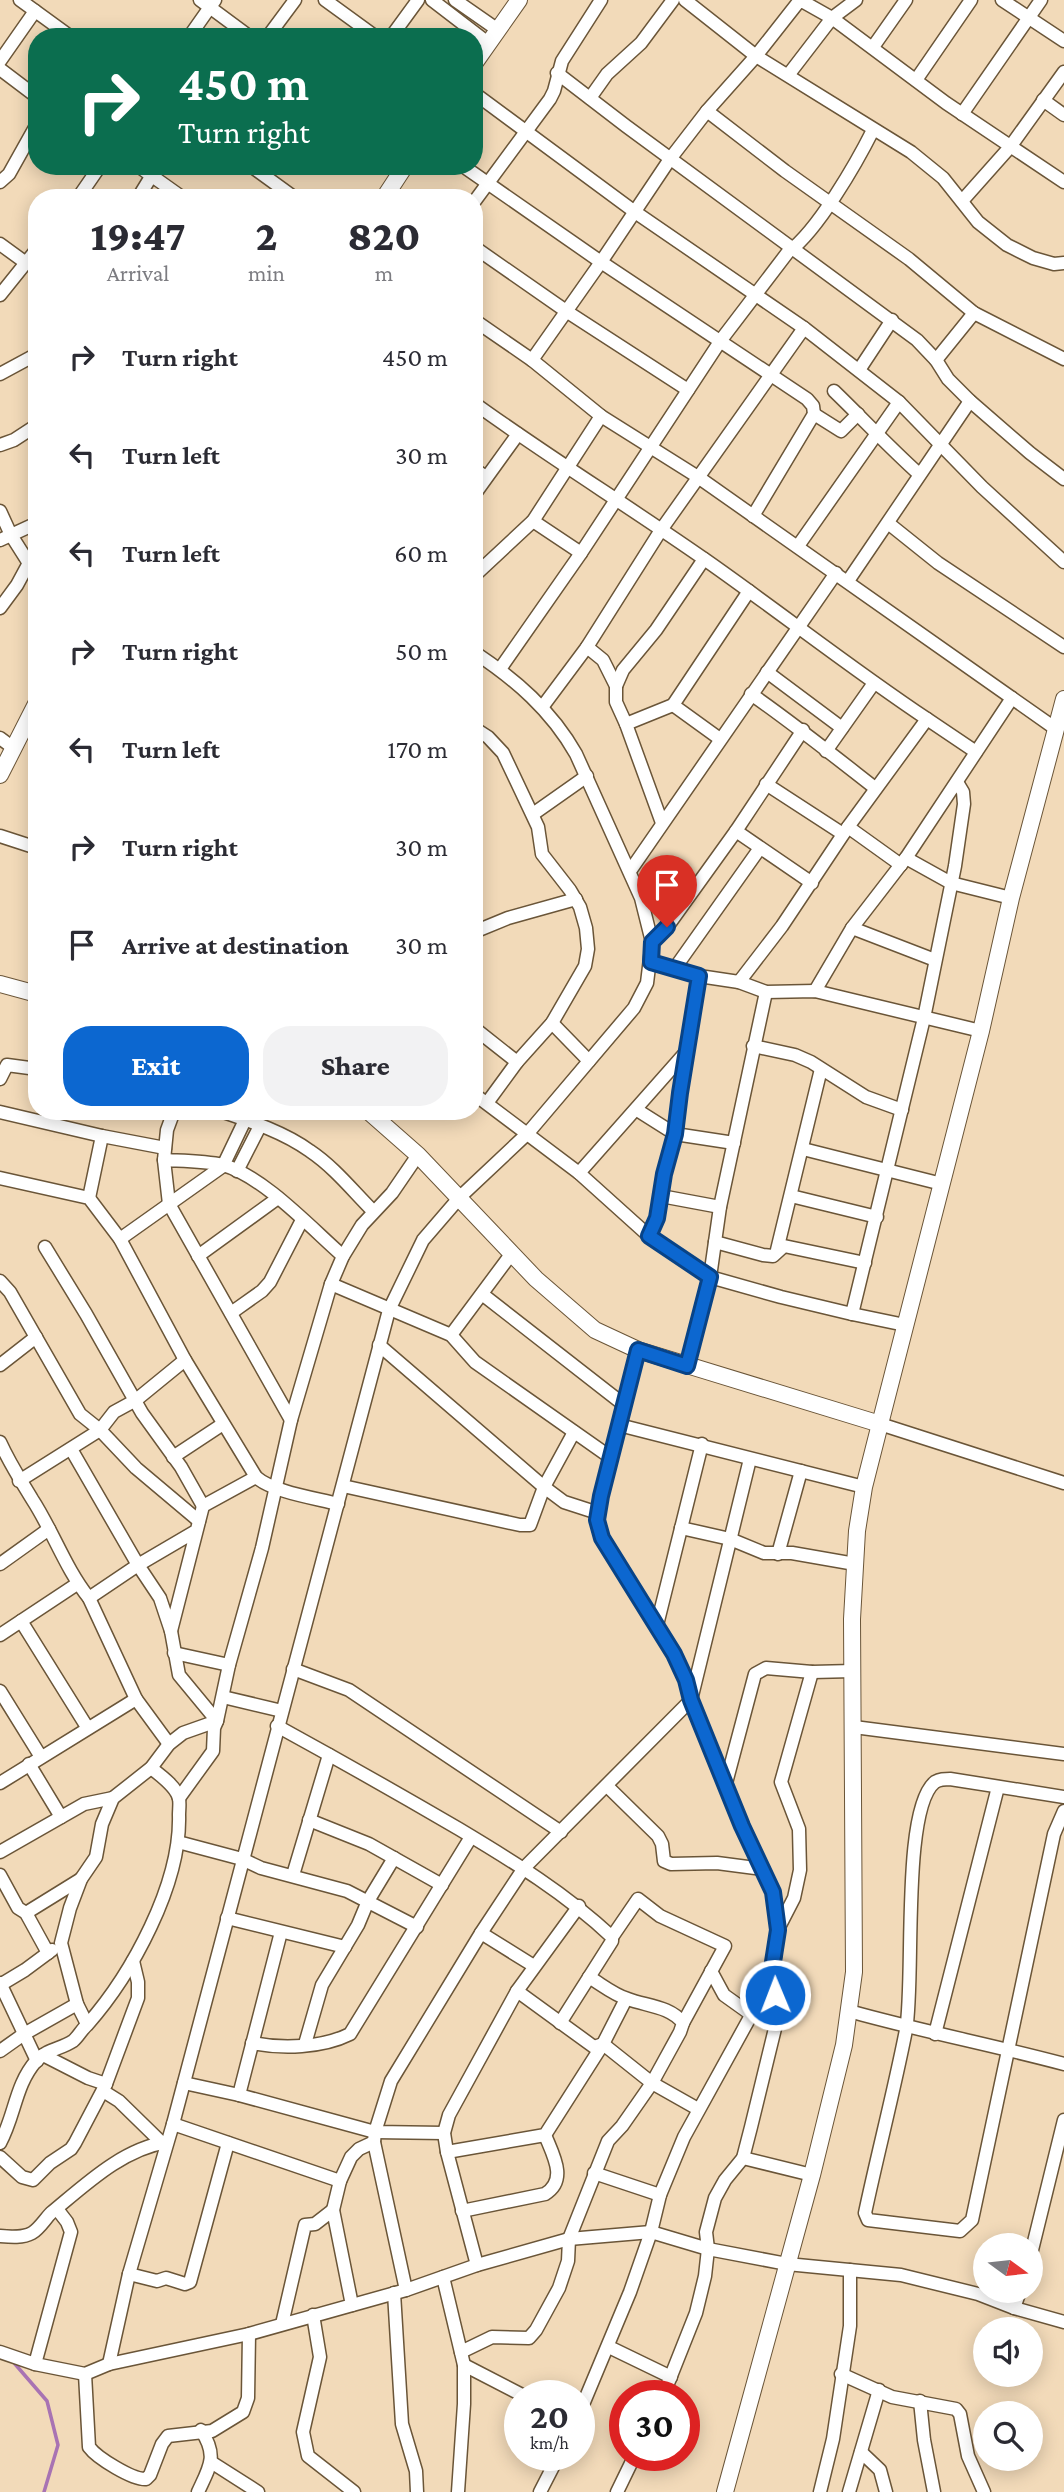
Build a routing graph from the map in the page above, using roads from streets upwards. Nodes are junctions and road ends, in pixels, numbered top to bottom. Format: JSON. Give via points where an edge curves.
{"nodes":[{"id":1,"x":20,"y":0,"type":"edge"},
{"id":2,"x":295,"y":0,"type":"edge"},
{"id":3,"x":325,"y":0,"type":"edge"},
{"id":4,"x":418,"y":0,"type":"edge"},
{"id":5,"x":432,"y":0,"type":"edge"},
{"id":6,"x":455,"y":0,"type":"edge"},
{"id":7,"x":519,"y":0,"type":"edge"},
{"id":8,"x":601,"y":0,"type":"edge"},
{"id":9,"x":673,"y":0,"type":"edge"},
{"id":10,"x":685,"y":0,"type":"edge"},
{"id":11,"x":800,"y":0,"type":"edge"},
{"id":12,"x":856,"y":0,"type":"edge"},
{"id":13,"x":906,"y":0,"type":"edge"},
{"id":14,"x":971,"y":0,"type":"edge"},
{"id":15,"x":1002,"y":0,"type":"edge"},
{"id":16,"x":1041,"y":0,"type":"edge"},
{"id":17,"x":208,"y":2,"type":"edge"},
{"id":18,"x":35,"y":11,"type":"junction"},
{"id":19,"x":832,"y":18,"type":"junction"},
{"id":20,"x":1029,"y":19,"type":"junction"},
{"id":21,"x":59,"y":28,"type":"edge"},
{"id":22,"x":194,"y":28,"type":"edge"},
{"id":23,"x":239,"y":28,"type":"edge"},
{"id":24,"x":274,"y":28,"type":"edge"},
{"id":25,"x":364,"y":28,"type":"edge"},
{"id":26,"x":398,"y":28,"type":"edge"},
{"id":27,"x":479,"y":28,"type":"edge"},
{"id":28,"x":483,"y":30,"type":"edge"},
{"id":29,"x":493,"y":36,"type":"junction"},
{"id":30,"x":1064,"y":41,"type":"edge"},
{"id":31,"x":873,"y":47,"type":"junction"},
{"id":32,"x":483,"y":51,"type":"edge"},
{"id":33,"x":757,"y":56,"type":"junction"},
{"id":34,"x":0,"y":61,"type":"edge"},
{"id":35,"x":0,"y":69,"type":"edge"},
{"id":36,"x":1064,"y":72,"type":"edge"},
{"id":37,"x":558,"y":73,"type":"junction"},
{"id":38,"x":789,"y":74,"type":"junction"},
{"id":39,"x":916,"y":80,"type":"junction"},
{"id":40,"x":28,"y":90,"type":"edge"},
{"id":41,"x":590,"y":99,"type":"junction"},
{"id":42,"x":483,"y":100,"type":"edge"},
{"id":43,"x":1043,"y":100,"type":"junction"},
{"id":44,"x":707,"y":111,"type":"junction"},
{"id":45,"x":962,"y":114,"type":"junction"},
{"id":46,"x":1064,"y":115,"type":"edge"},
{"id":47,"x":873,"y":130,"type":"junction"},
{"id":48,"x":526,"y":131,"type":"junction"},
{"id":49,"x":28,"y":140,"type":"edge"},
{"id":50,"x":1010,"y":147,"type":"junction"},
{"id":51,"x":670,"y":159,"type":"junction"},
{"id":52,"x":152,"y":175,"type":"joint"},
{"id":53,"x":263,"y":175,"type":"edge"},
{"id":54,"x":476,"y":175,"type":"edge"},
{"id":55,"x":0,"y":182,"type":"edge"},
{"id":56,"x":1064,"y":182,"type":"edge"},
{"id":57,"x":488,"y":184,"type":"junction"},
{"id":58,"x":143,"y":189,"type":"edge"},
{"id":59,"x":171,"y":189,"type":"edge"},
{"id":60,"x":281,"y":189,"type":"edge"},
{"id":61,"x":483,"y":190,"type":"edge"},
{"id":62,"x":962,"y":201,"type":"junction"},
{"id":63,"x":830,"y":202,"type":"junction"},
{"id":64,"x":635,"y":212,"type":"junction"},
{"id":65,"x":0,"y":244,"type":"edge"},
{"id":66,"x":793,"y":248,"type":"junction"},
{"id":67,"x":483,"y":253,"type":"edge"},
{"id":68,"x":28,"y":260,"type":"edge"},
{"id":69,"x":601,"y":262,"type":"junction"},
{"id":70,"x":26,"y":263,"type":"junction"},
{"id":71,"x":1064,"y":264,"type":"edge"},
{"id":72,"x":755,"y":294,"type":"junction"},
{"id":73,"x":0,"y":295,"type":"edge"},
{"id":74,"x":566,"y":311,"type":"junction"},
{"id":75,"x":974,"y":313,"type":"junction"},
{"id":76,"x":892,"y":320,"type":"junction"},
{"id":77,"x":483,"y":326,"type":"edge"},
{"id":78,"x":804,"y":328,"type":"junction"},
{"id":79,"x":721,"y":340,"type":"junction"},
{"id":80,"x":28,"y":359,"type":"edge"},
{"id":81,"x":1064,"y":359,"type":"edge"},
{"id":82,"x":532,"y":360,"type":"junction"},
{"id":83,"x":936,"y":360,"type":"junction"},
{"id":84,"x":859,"y":370,"type":"junction"},
{"id":85,"x":0,"y":374,"type":"edge"},
{"id":86,"x":770,"y":376,"type":"junction"},
{"id":87,"x":688,"y":390,"type":"junction"},
{"id":88,"x":834,"y":391,"type":"dead end"},
{"id":89,"x":970,"y":401,"type":"junction"},
{"id":90,"x":900,"y":402,"type":"junction"},
{"id":91,"x":483,"y":409,"type":"edge"},
{"id":92,"x":858,"y":414,"type":"junction"},
{"id":93,"x":814,"y":415,"type":"junction"},
{"id":94,"x":601,"y":416,"type":"junction"},
{"id":95,"x":28,"y":431,"type":"edge"},
{"id":96,"x":518,"y":434,"type":"junction"},
{"id":97,"x":876,"y":435,"type":"junction"},
{"id":98,"x":940,"y":444,"type":"junction"},
{"id":99,"x":0,"y":445,"type":"edge"},
{"id":100,"x":650,"y":447,"type":"junction"},
{"id":101,"x":568,"y":469,"type":"junction"},
{"id":102,"x":919,"y":474,"type":"junction"},
{"id":103,"x":483,"y":475,"type":"edge"},
{"id":104,"x":486,"y":477,"type":"junction"},
{"id":105,"x":698,"y":477,"type":"junction"},
{"id":106,"x":1064,"y":479,"type":"edge"},
{"id":107,"x":483,"y":482,"type":"edge"},
{"id":108,"x":615,"y":499,"type":"junction"},
{"id":109,"x":0,"y":511,"type":"edge"},
{"id":110,"x":753,"y":516,"type":"junction"},
{"id":111,"x":533,"y":521,"type":"junction"},
{"id":112,"x":888,"y":523,"type":"junction"},
{"id":113,"x":28,"y":527,"type":"edge"},
{"id":114,"x":661,"y":530,"type":"junction"},
{"id":115,"x":6,"y":538,"type":"edge"},
{"id":116,"x":798,"y":546,"type":"junction"},
{"id":117,"x":581,"y":553,"type":"junction"},
{"id":118,"x":704,"y":559,"type":"junction"},
{"id":119,"x":1064,"y":562,"type":"edge"},
{"id":120,"x":28,"y":565,"type":"joint"},
{"id":121,"x":483,"y":568,"type":"edge"},
{"id":122,"x":836,"y":573,"type":"junction"},
{"id":123,"x":848,"y":581,"type":"junction"},
{"id":124,"x":749,"y":591,"type":"junction"},
{"id":125,"x":0,"y":608,"type":"edge"},
{"id":126,"x":799,"y":626,"type":"junction"},
{"id":127,"x":587,"y":647,"type":"junction"},
{"id":128,"x":1064,"y":647,"type":"edge"},
{"id":129,"x":483,"y":658,"type":"edge"},
{"id":130,"x":500,"y":669,"type":"junction"},
{"id":131,"x":767,"y":672,"type":"junction"},
{"id":132,"x":874,"y":683,"type":"junction"},
{"id":133,"x":616,"y":686,"type":"junction"},
{"id":134,"x":751,"y":694,"type":"junction"},
{"id":135,"x":1012,"y":698,"type":"junction"},
{"id":136,"x":1064,"y":699,"type":"edge"},
{"id":137,"x":673,"y":705,"type":"junction"},
{"id":138,"x":542,"y":706,"type":"junction"},
{"id":139,"x":28,"y":714,"type":"edge"},
{"id":140,"x":928,"y":719,"type":"junction"},
{"id":141,"x":1059,"y":723,"type":"edge"},
{"id":142,"x":626,"y":724,"type":"junction"},
{"id":143,"x":842,"y":728,"type":"junction"},
{"id":144,"x":803,"y":730,"type":"junction"},
{"id":145,"x":483,"y":734,"type":"edge"},
{"id":146,"x":720,"y":739,"type":"junction"},
{"id":147,"x":6,"y":742,"type":"edge"},
{"id":148,"x":826,"y":751,"type":"junction"},
{"id":149,"x":976,"y":752,"type":"junction"},
{"id":150,"x":0,"y":775,"type":"edge"},
{"id":151,"x":587,"y":776,"type":"junction"},
{"id":152,"x":957,"y":782,"type":"junction"},
{"id":153,"x":766,"y":784,"type":"junction"},
{"id":154,"x":875,"y":788,"type":"junction"},
{"id":155,"x":533,"y":814,"type":"junction"},
{"id":156,"x":662,"y":823,"type":"junction"},
{"id":157,"x":845,"y":830,"type":"junction"},
{"id":158,"x":736,"y":831,"type":"junction"},
{"id":159,"x":0,"y":836,"type":"edge"},
{"id":160,"x":28,"y":845,"type":"edge"},
{"id":161,"x":760,"y":848,"type":"junction"},
{"id":162,"x":904,"y":861,"type":"junction"},
{"id":163,"x":630,"y":871,"type":"junction"},
{"id":164,"x":811,"y":883,"type":"junction"},
{"id":165,"x":951,"y":883,"type":"junction"},
{"id":166,"x":1012,"y":898,"type":"junction"},
{"id":167,"x":576,"y":899,"type":"junction"},
{"id":168,"x":483,"y":928,"type":"edge"},
{"id":169,"x":852,"y":928,"type":"junction"},
{"id":170,"x":652,"y":942,"type":"junction"},
{"id":171,"x":935,"y":960,"type":"junction"},
{"id":172,"x":651,"y":962,"type":"junction"},
{"id":173,"x":675,"y":968,"type":"junction"},
{"id":174,"x":699,"y":976,"type":"junction"},
{"id":175,"x":739,"y":982,"type":"junction"},
{"id":176,"x":0,"y":984,"type":"edge"},
{"id":177,"x":815,"y":991,"type":"junction"},
{"id":178,"x":28,"y":992,"type":"edge"},
{"id":179,"x":766,"y":992,"type":"junction"},
{"id":180,"x":924,"y":1018,"type":"junction"},
{"id":181,"x":552,"y":1023,"type":"junction"},
{"id":182,"x":981,"y":1031,"type":"junction"},
{"id":183,"x":483,"y":1035,"type":"edge"},
{"id":184,"x":753,"y":1046,"type":"junction"},
{"id":185,"x":686,"y":1052,"type":"junction"},
{"id":186,"x":589,"y":1061,"type":"junction"},
{"id":187,"x":517,"y":1062,"type":"junction"},
{"id":188,"x":28,"y":1068,"type":"edge"},
{"id":189,"x":821,"y":1069,"type":"junction"},
{"id":190,"x":0,"y":1079,"type":"edge"},
{"id":191,"x":483,"y":1101,"type":"edge"},
{"id":192,"x":486,"y":1103,"type":"junction"},
{"id":193,"x":637,"y":1110,"type":"junction"},
{"id":194,"x":902,"y":1110,"type":"junction"},
{"id":195,"x":0,"y":1112,"type":"edge"},
{"id":196,"x":28,"y":1119,"type":"edge"},
{"id":197,"x":34,"y":1120,"type":"edge"},
{"id":198,"x":171,"y":1120,"type":"edge"},
{"id":199,"x":244,"y":1120,"type":"joint"},
{"id":200,"x":378,"y":1120,"type":"edge"},
{"id":201,"x":260,"y":1126,"type":"junction"},
{"id":202,"x":528,"y":1133,"type":"junction"},
{"id":203,"x":675,"y":1134,"type":"junction"},
{"id":204,"x":102,"y":1136,"type":"junction"},
{"id":205,"x":734,"y":1143,"type":"junction"},
{"id":206,"x":803,"y":1149,"type":"junction"},
{"id":207,"x":164,"y":1154,"type":"junction"},
{"id":208,"x":418,"y":1155,"type":"junction"},
{"id":209,"x":223,"y":1166,"type":"junction"},
{"id":210,"x":888,"y":1170,"type":"junction"},
{"id":211,"x":237,"y":1171,"type":"junction"},
{"id":212,"x":579,"y":1173,"type":"junction"},
{"id":213,"x":0,"y":1178,"type":"edge"},
{"id":214,"x":942,"y":1184,"type":"junction"},
{"id":215,"x":662,"y":1196,"type":"junction"},
{"id":216,"x":790,"y":1196,"type":"junction"},
{"id":217,"x":460,"y":1197,"type":"junction"},
{"id":218,"x":89,"y":1198,"type":"junction"},
{"id":219,"x":278,"y":1198,"type":"junction"},
{"id":220,"x":169,"y":1204,"type":"junction"},
{"id":221,"x":720,"y":1207,"type":"junction"},
{"id":222,"x":373,"y":1211,"type":"junction"},
{"id":223,"x":877,"y":1217,"type":"junction"},
{"id":224,"x":302,"y":1220,"type":"junction"},
{"id":225,"x":649,"y":1236,"type":"junction"},
{"id":226,"x":120,"y":1239,"type":"junction"},
{"id":227,"x":715,"y":1242,"type":"junction"},
{"id":228,"x":45,"y":1247,"type":"dead end"},
{"id":229,"x":777,"y":1250,"type":"junction"},
{"id":230,"x":512,"y":1253,"type":"junction"},
{"id":231,"x":198,"y":1256,"type":"junction"},
{"id":232,"x":343,"y":1256,"type":"junction"},
{"id":233,"x":866,"y":1262,"type":"junction"},
{"id":234,"x":710,"y":1277,"type":"junction"},
{"id":235,"x":0,"y":1280,"type":"edge"},
{"id":236,"x":331,"y":1284,"type":"junction"},
{"id":237,"x":10,"y":1292,"type":"junction"},
{"id":238,"x":482,"y":1294,"type":"junction"},
{"id":239,"x":0,"y":1302,"type":"edge"},
{"id":240,"x":389,"y":1310,"type":"junction"},
{"id":241,"x":231,"y":1313,"type":"junction"},
{"id":242,"x":852,"y":1314,"type":"junction"},
{"id":243,"x":905,"y":1325,"type":"junction"},
{"id":244,"x":451,"y":1335,"type":"junction"},
{"id":245,"x":36,"y":1337,"type":"junction"},
{"id":246,"x":379,"y":1346,"type":"junction"},
{"id":247,"x":638,"y":1350,"type":"junction"},
{"id":248,"x":185,"y":1360,"type":"junction"},
{"id":249,"x":0,"y":1365,"type":"edge"},
{"id":250,"x":687,"y":1366,"type":"junction"},
{"id":251,"x":136,"y":1400,"type":"junction"},
{"id":252,"x":623,"y":1404,"type":"junction"},
{"id":253,"x":291,"y":1420,"type":"junction"},
{"id":254,"x":223,"y":1424,"type":"junction"},
{"id":255,"x":880,"y":1424,"type":"junction"},
{"id":256,"x":619,"y":1425,"type":"junction"},
{"id":257,"x":100,"y":1430,"type":"junction"},
{"id":258,"x":574,"y":1432,"type":"junction"},
{"id":259,"x":0,"y":1442,"type":"edge"},
{"id":260,"x":702,"y":1444,"type":"junction"},
{"id":261,"x":71,"y":1449,"type":"junction"},
{"id":262,"x":173,"y":1457,"type":"junction"},
{"id":263,"x":610,"y":1457,"type":"junction"},
{"id":264,"x":750,"y":1459,"type":"junction"},
{"id":265,"x":801,"y":1471,"type":"junction"},
{"id":266,"x":256,"y":1477,"type":"junction"},
{"id":267,"x":19,"y":1481,"type":"junction"},
{"id":268,"x":1064,"y":1483,"type":"edge"},
{"id":269,"x":275,"y":1486,"type":"junction"},
{"id":270,"x":343,"y":1486,"type":"junction"},
{"id":271,"x":544,"y":1487,"type":"junction"},
{"id":272,"x":864,"y":1487,"type":"junction"},
{"id":273,"x":338,"y":1504,"type":"junction"},
{"id":274,"x":203,"y":1506,"type":"junction"},
{"id":275,"x":598,"y":1513,"type":"junction"},
{"id":276,"x":198,"y":1526,"type":"junction"},
{"id":277,"x":681,"y":1528,"type":"junction"},
{"id":278,"x":48,"y":1529,"type":"junction"},
{"id":279,"x":730,"y":1539,"type":"junction"},
{"id":280,"x":778,"y":1554,"type":"junction"},
{"id":281,"x":0,"y":1564,"type":"edge"},
{"id":282,"x":855,"y":1564,"type":"junction"},
{"id":283,"x":138,"y":1565,"type":"junction"},
{"id":284,"x":77,"y":1584,"type":"junction"},
{"id":285,"x":89,"y":1598,"type":"junction"},
{"id":286,"x":21,"y":1621,"type":"junction"},
{"id":287,"x":657,"y":1625,"type":"junction"},
{"id":288,"x":171,"y":1631,"type":"junction"},
{"id":289,"x":0,"y":1635,"type":"edge"},
{"id":290,"x":174,"y":1653,"type":"junction"},
{"id":291,"x":229,"y":1665,"type":"junction"},
{"id":292,"x":293,"y":1669,"type":"junction"},
{"id":293,"x":853,"y":1671,"type":"junction"},
{"id":294,"x":811,"y":1672,"type":"junction"},
{"id":295,"x":0,"y":1691,"type":"edge"},
{"id":296,"x":223,"y":1698,"type":"junction"},
{"id":297,"x":136,"y":1699,"type":"junction"},
{"id":298,"x":691,"y":1700,"type":"junction"},
{"id":299,"x":282,"y":1711,"type":"junction"},
{"id":300,"x":217,"y":1721,"type":"junction"},
{"id":301,"x":277,"y":1726,"type":"junction"},
{"id":302,"x":87,"y":1727,"type":"junction"},
{"id":303,"x":854,"y":1727,"type":"junction"},
{"id":304,"x":169,"y":1744,"type":"junction"},
{"id":305,"x":1064,"y":1754,"type":"edge"},
{"id":306,"x":329,"y":1755,"type":"junction"},
{"id":307,"x":35,"y":1761,"type":"junction"},
{"id":308,"x":151,"y":1768,"type":"junction"},
{"id":309,"x":0,"y":1783,"type":"edge"},
{"id":310,"x":725,"y":1783,"type":"junction"},
{"id":311,"x":607,"y":1786,"type":"junction"},
{"id":312,"x":998,"y":1787,"type":"junction"},
{"id":313,"x":1064,"y":1797,"type":"edge"},
{"id":314,"x":113,"y":1798,"type":"junction"},
{"id":315,"x":179,"y":1798,"type":"junction"},
{"id":316,"x":1064,"y":1811,"type":"edge"},
{"id":317,"x":61,"y":1817,"type":"junction"},
{"id":318,"x":309,"y":1820,"type":"junction"},
{"id":319,"x":561,"y":1832,"type":"junction"},
{"id":320,"x":471,"y":1837,"type":"junction"},
{"id":321,"x":178,"y":1842,"type":"junction"},
{"id":322,"x":0,"y":1852,"type":"edge"},
{"id":323,"x":394,"y":1858,"type":"junction"},
{"id":324,"x":242,"y":1860,"type":"junction"},
{"id":325,"x":524,"y":1868,"type":"junction"},
{"id":326,"x":763,"y":1869,"type":"junction"},
{"id":327,"x":0,"y":1875,"type":"edge"},
{"id":328,"x":293,"y":1875,"type":"junction"},
{"id":329,"x":81,"y":1879,"type":"junction"},
{"id":330,"x":442,"y":1885,"type":"junction"},
{"id":331,"x":368,"y":1901,"type":"junction"},
{"id":332,"x":579,"y":1906,"type":"junction"},
{"id":333,"x":26,"y":1913,"type":"junction"},
{"id":334,"x":227,"y":1918,"type":"junction"},
{"id":335,"x":416,"y":1927,"type":"junction"},
{"id":336,"x":778,"y":1930,"type":"junction"},
{"id":337,"x":281,"y":1932,"type":"junction"},
{"id":338,"x":481,"y":1933,"type":"junction"},
{"id":339,"x":612,"y":1937,"type":"junction"},
{"id":340,"x":61,"y":1943,"type":"junction"},
{"id":341,"x":345,"y":1947,"type":"junction"},
{"id":342,"x":48,"y":1953,"type":"junction"},
{"id":343,"x":133,"y":1961,"type":"junction"},
{"id":344,"x":534,"y":1966,"type":"junction"},
{"id":345,"x":711,"y":1971,"type":"junction"},
{"id":346,"x":589,"y":1977,"type":"junction"},
{"id":347,"x":770,"y":1981,"type":"junction"},
{"id":348,"x":0,"y":1984,"type":"edge"},
{"id":349,"x":517,"y":1992,"type":"junction"},
{"id":350,"x":626,"y":1999,"type":"junction"},
{"id":351,"x":77,"y":2004,"type":"junction"},
{"id":352,"x":849,"y":2011,"type":"junction"},
{"id":353,"x":752,"y":2015,"type":"junction"},
{"id":354,"x":560,"y":2023,"type":"junction"},
{"id":355,"x":682,"y":2023,"type":"junction"},
{"id":356,"x":87,"y":2024,"type":"junction"},
{"id":357,"x":907,"y":2027,"type":"junction"},
{"id":358,"x":24,"y":2034,"type":"junction"},
{"id":359,"x":935,"y":2034,"type":"junction"},
{"id":360,"x":252,"y":2043,"type":"junction"},
{"id":361,"x":305,"y":2044,"type":"junction"},
{"id":362,"x":603,"y":2044,"type":"junction"},
{"id":363,"x":1009,"y":2049,"type":"junction"},
{"id":364,"x":0,"y":2051,"type":"edge"},
{"id":365,"x":40,"y":2058,"type":"junction"},
{"id":366,"x":1064,"y":2064,"type":"edge"},
{"id":367,"x":184,"y":2083,"type":"junction"},
{"id":368,"x":652,"y":2083,"type":"junction"},
{"id":369,"x":104,"y":2088,"type":"junction"},
{"id":370,"x":239,"y":2095,"type":"junction"},
{"id":371,"x":698,"y":2109,"type":"junction"},
{"id":372,"x":1064,"y":2120,"type":"edge"},
{"id":373,"x":173,"y":2124,"type":"junction"},
{"id":374,"x":444,"y":2133,"type":"junction"},
{"id":375,"x":545,"y":2135,"type":"junction"},
{"id":376,"x":375,"y":2137,"type":"junction"},
{"id":377,"x":0,"y":2143,"type":"edge"},
{"id":378,"x":165,"y":2143,"type":"junction"},
{"id":379,"x":228,"y":2143,"type":"junction"},
{"id":380,"x":447,"y":2152,"type":"junction"},
{"id":381,"x":0,"y":2157,"type":"edge"},
{"id":382,"x":743,"y":2158,"type":"junction"},
{"id":383,"x":594,"y":2173,"type":"junction"},
{"id":384,"x":812,"y":2175,"type":"junction"},
{"id":385,"x":340,"y":2181,"type":"junction"},
{"id":386,"x":660,"y":2195,"type":"junction"},
{"id":387,"x":57,"y":2209,"type":"junction"},
{"id":388,"x":333,"y":2210,"type":"junction"},
{"id":389,"x":462,"y":2211,"type":"junction"},
{"id":390,"x":650,"y":2232,"type":"junction"},
{"id":391,"x":1036,"y":2233,"type":"edge"},
{"id":392,"x":0,"y":2236,"type":"edge"},
{"id":393,"x":569,"y":2239,"type":"junction"},
{"id":394,"x":708,"y":2249,"type":"junction"},
{"id":395,"x":787,"y":2264,"type":"junction"},
{"id":396,"x":477,"y":2265,"type":"junction"},
{"id":397,"x":849,"y":2270,"type":"junction"},
{"id":398,"x":129,"y":2274,"type":"junction"},
{"id":399,"x":443,"y":2277,"type":"junction"},
{"id":400,"x":400,"y":2291,"type":"junction"},
{"id":401,"x":1016,"y":2303,"type":"edge"},
{"id":402,"x":352,"y":2305,"type":"junction"},
{"id":403,"x":1014,"y":2308,"type":"junction"},
{"id":404,"x":313,"y":2315,"type":"junction"},
{"id":405,"x":1064,"y":2322,"type":"edge"},
{"id":406,"x":282,"y":2324,"type":"junction"},
{"id":407,"x":249,"y":2334,"type":"junction"},
{"id":408,"x":608,"y":2347,"type":"junction"},
{"id":409,"x":0,"y":2352,"type":"edge"},
{"id":410,"x":461,"y":2352,"type":"junction"},
{"id":411,"x":35,"y":2364,"type":"junction"},
{"id":412,"x":109,"y":2364,"type":"junction"},
{"id":413,"x":464,"y":2365,"type":"junction"},
{"id":414,"x":85,"y":2374,"type":"junction"},
{"id":415,"x":841,"y":2374,"type":"junction"},
{"id":416,"x":671,"y":2377,"type":"junction"},
{"id":417,"x":594,"y":2380,"type":"edge"},
{"id":418,"x":670,"y":2380,"type":"edge"},
{"id":419,"x":504,"y":2386,"type":"edge"},
{"id":420,"x":878,"y":2389,"type":"junction"},
{"id":421,"x":920,"y":2401,"type":"junction"},
{"id":422,"x":201,"y":2430,"type":"junction"},
{"id":423,"x":860,"y":2452,"type":"junction"},
{"id":424,"x":211,"y":2462,"type":"junction"},
{"id":425,"x":551,"y":2471,"type":"edge"},
{"id":426,"x":627,"y":2471,"type":"edge"},
{"id":427,"x":198,"y":2492,"type":"edge"},
{"id":428,"x":258,"y":2492,"type":"edge"},
{"id":429,"x":354,"y":2492,"type":"edge"},
{"id":430,"x":417,"y":2492,"type":"edge"},
{"id":431,"x":458,"y":2492,"type":"edge"},
{"id":432,"x":540,"y":2492,"type":"edge"},
{"id":433,"x":617,"y":2492,"type":"edge"},
{"id":434,"x":725,"y":2492,"type":"edge"},
{"id":435,"x":820,"y":2492,"type":"edge"},
{"id":436,"x":849,"y":2492,"type":"edge"},
{"id":437,"x":886,"y":2492,"type":"edge"},
{"id":438,"x":934,"y":2492,"type":"edge"},
{"id":439,"x":984,"y":2492,"type":"edge"}],
"edges":[{"from":1,"to":18,"type":"street"},
{"from":2,"to":24,"type":"street"},
{"from":3,"to":25,"type":"street"},
{"from":4,"to":26,"type":"street"},
{"from":5,"to":27,"type":"street"},
{"from":6,"to":29,"type":"street"},
{"from":7,"to":29,"type":"street"},
{"from":8,"to":37,"type":"street"},
{"from":9,"to":41,"type":"street"},
{"from":10,"to":33,"type":"street"},
{"from":11,"to":19,"type":"street"},
{"from":11,"to":33,"type":"street"},
{"from":12,"to":19,"type":"street"},
{"from":13,"to":31,"type":"street"},
{"from":14,"to":39,"type":"street"},
{"from":15,"to":20,"type":"street"},
{"from":16,"to":20,"type":"street"},
{"from":17,"to":22,"type":"street"},
{"from":17,"to":23,"type":"street"},
{"from":18,"to":21,"type":"street"},
{"from":18,"to":34,"type":"street"},
{"from":19,"to":31,"type":"street"},
{"from":19,"to":38,"type":"street"},
{"from":20,"to":30,"type":"street"},
{"from":20,"to":45,"type":"street"},
{"from":28,"to":29,"type":"street"},
{"from":29,"to":32,"type":"street"},
{"from":31,"to":39,"type":"street"},
{"from":33,"to":38,"type":"street"},
{"from":33,"to":44,"type":"street"},
{"from":35,"to":40,"type":"street"},
{"from":36,"to":43,"type":"street"},
{"from":37,"to":41,"type":"street"},
{"from":37,"to":48,"type":"street","via":[[550,99]]},
{"from":38,"to":47,"type":"street"},
{"from":39,"to":45,"type":"street"},
{"from":41,"to":51,"type":"street"},
{"from":42,"to":48,"type":"street"},
{"from":43,"to":46,"type":"street"},
{"from":43,"to":50,"type":"street"},
{"from":44,"to":51,"type":"street"},
{"from":44,"to":63,"type":"street"},
{"from":45,"to":50,"type":"street"},
{"from":47,"to":62,"type":"street","via":[[911,152]]},
{"from":47,"to":63,"type":"street"},
{"from":48,"to":57,"type":"street"},
{"from":48,"to":64,"type":"street"},
{"from":49,"to":55,"type":"street"},
{"from":50,"to":56,"type":"street"},
{"from":50,"to":62,"type":"street"},
{"from":51,"to":64,"type":"street"},
{"from":51,"to":66,"type":"street"},
{"from":52,"to":58,"type":"street"},
{"from":52,"to":59,"type":"street"},
{"from":53,"to":60,"type":"street"},
{"from":54,"to":57,"type":"street"},
{"from":57,"to":61,"type":"street"},
{"from":57,"to":69,"type":"street"},
{"from":62,"to":71,"type":"street","via":[[978,222],[1007,244],[1033,258]]},
{"from":63,"to":66,"type":"street"},
{"from":63,"to":75,"type":"street"},
{"from":64,"to":69,"type":"street"},
{"from":64,"to":72,"type":"street"},
{"from":65,"to":70,"type":"street"},
{"from":66,"to":72,"type":"street"},
{"from":66,"to":76,"type":"street"},
{"from":67,"to":74,"type":"street"},
{"from":68,"to":70,"type":"street"},
{"from":69,"to":74,"type":"street"},
{"from":69,"to":79,"type":"street"},
{"from":70,"to":73,"type":"street"},
{"from":72,"to":78,"type":"street"},
{"from":72,"to":79,"type":"street"},
{"from":74,"to":82,"type":"street"},
{"from":74,"to":87,"type":"street"},
{"from":75,"to":81,"type":"street"},
{"from":75,"to":83,"type":"street"},
{"from":76,"to":83,"type":"street"},
{"from":76,"to":84,"type":"street"},
{"from":77,"to":82,"type":"street"},
{"from":78,"to":84,"type":"street"},
{"from":78,"to":86,"type":"street"},
{"from":79,"to":86,"type":"street"},
{"from":79,"to":87,"type":"street"},
{"from":80,"to":85,"type":"street"},
{"from":82,"to":94,"type":"street"},
{"from":83,"to":89,"type":"street"},
{"from":84,"to":90,"type":"street"},
{"from":86,"to":93,"type":"street","via":[[807,399]]},
{"from":86,"to":105,"type":"street"},
{"from":87,"to":100,"type":"street"},
{"from":88,"to":92,"type":"street"},
{"from":89,"to":98,"type":"street"},
{"from":89,"to":106,"type":"street"},
{"from":90,"to":97,"type":"street"},
{"from":90,"to":98,"type":"street"},
{"from":91,"to":96,"type":"street"},
{"from":92,"to":93,"type":"street","via":[[841,431]]},
{"from":92,"to":97,"type":"street"},
{"from":93,"to":110,"type":"street"},
{"from":94,"to":100,"type":"street"},
{"from":94,"to":101,"type":"street"},
{"from":95,"to":99,"type":"street"},
{"from":96,"to":101,"type":"street"},
{"from":96,"to":104,"type":"street"},
{"from":97,"to":102,"type":"street"},
{"from":97,"to":116,"type":"street"},
{"from":98,"to":102,"type":"street"},
{"from":98,"to":119,"type":"street"},
{"from":100,"to":105,"type":"street"},
{"from":100,"to":108,"type":"street"},
{"from":101,"to":108,"type":"street"},
{"from":101,"to":111,"type":"street"},
{"from":102,"to":112,"type":"street"},
{"from":103,"to":104,"type":"street"},
{"from":104,"to":107,"type":"street"},
{"from":105,"to":110,"type":"street"},
{"from":105,"to":114,"type":"street"},
{"from":108,"to":114,"type":"street"},
{"from":108,"to":117,"type":"street"},
{"from":109,"to":115,"type":"street"},
{"from":110,"to":116,"type":"street"},
{"from":111,"to":117,"type":"street"},
{"from":111,"to":121,"type":"street"},
{"from":112,"to":123,"type":"street"},
{"from":112,"to":128,"type":"street","via":[[937,563]]},
{"from":113,"to":115,"type":"street"},
{"from":114,"to":118,"type":"street"},
{"from":114,"to":127,"type":"street"},
{"from":115,"to":120,"type":"street"},
{"from":116,"to":122,"type":"street"},
{"from":117,"to":130,"type":"street"},
{"from":118,"to":124,"type":"street"},
{"from":118,"to":133,"type":"street"},
{"from":120,"to":125,"type":"street"},
{"from":122,"to":123,"type":"street"},
{"from":122,"to":126,"type":"street"},
{"from":123,"to":135,"type":"street"},
{"from":124,"to":126,"type":"street"},
{"from":124,"to":137,"type":"street"},
{"from":126,"to":131,"type":"street"},
{"from":126,"to":132,"type":"street"},
{"from":127,"to":133,"type":"street","via":[[603,660]]},
{"from":127,"to":138,"type":"street"},
{"from":129,"to":130,"type":"street"},
{"from":130,"to":138,"type":"street"},
{"from":131,"to":134,"type":"street"},
{"from":131,"to":143,"type":"street"},
{"from":132,"to":140,"type":"street"},
{"from":132,"to":143,"type":"street"},
{"from":133,"to":142,"type":"street","via":[[616,702]]},
{"from":134,"to":144,"type":"street"},
{"from":134,"to":146,"type":"street"},
{"from":135,"to":141,"type":"street"},
{"from":135,"to":149,"type":"street"},
{"from":136,"to":141,"type":"street"},
{"from":137,"to":142,"type":"street"},
{"from":137,"to":146,"type":"street"},
{"from":138,"to":151,"type":"street","via":[[565,734]]},
{"from":139,"to":147,"type":"street"},
{"from":140,"to":149,"type":"street"},
{"from":140,"to":154,"type":"street"},
{"from":141,"to":166,"type":"street"},
{"from":142,"to":156,"type":"street"},
{"from":143,"to":148,"type":"street"},
{"from":144,"to":148,"type":"street"},
{"from":144,"to":153,"type":"street"},
{"from":145,"to":155,"type":"street","via":[[503,753]]},
{"from":146,"to":156,"type":"street"},
{"from":147,"to":150,"type":"street"},
{"from":148,"to":154,"type":"street"},
{"from":149,"to":152,"type":"street"},
{"from":151,"to":155,"type":"street"},
{"from":151,"to":163,"type":"street"},
{"from":152,"to":162,"type":"street"},
{"from":152,"to":165,"type":"street","via":[[964,804]]},
{"from":153,"to":157,"type":"street"},
{"from":153,"to":158,"type":"street"},
{"from":154,"to":157,"type":"street"},
{"from":155,"to":167,"type":"street","via":[[542,854]]},
{"from":156,"to":163,"type":"street"},
{"from":157,"to":162,"type":"street"},
{"from":157,"to":164,"type":"street"},
{"from":158,"to":161,"type":"street"},
{"from":158,"to":170,"type":"street"},
{"from":159,"to":160,"type":"street"},
{"from":161,"to":164,"type":"street"},
{"from":161,"to":173,"type":"street"},
{"from":162,"to":165,"type":"street"},
{"from":162,"to":169,"type":"street"},
{"from":163,"to":170,"type":"street"},
{"from":164,"to":175,"type":"street"},
{"from":165,"to":166,"type":"street"},
{"from":165,"to":171,"type":"street"},
{"from":166,"to":182,"type":"street"},
{"from":167,"to":168,"type":"street"},
{"from":167,"to":181,"type":"street","via":[[586,928],[585,966]]},
{"from":169,"to":171,"type":"street"},
{"from":169,"to":177,"type":"street"},
{"from":170,"to":172,"type":"street"},
{"from":171,"to":180,"type":"street"},
{"from":172,"to":173,"type":"street"},
{"from":172,"to":186,"type":"street","via":[[635,1008]]},
{"from":173,"to":174,"type":"street"},
{"from":174,"to":175,"type":"street"},
{"from":174,"to":185,"type":"street"},
{"from":175,"to":179,"type":"street"},
{"from":176,"to":178,"type":"street"},
{"from":177,"to":179,"type":"street"},
{"from":177,"to":180,"type":"street"},
{"from":179,"to":184,"type":"street"},
{"from":180,"to":182,"type":"street"},
{"from":180,"to":194,"type":"street"},
{"from":181,"to":186,"type":"street"},
{"from":181,"to":187,"type":"street"},
{"from":182,"to":214,"type":"street"},
{"from":183,"to":187,"type":"street"},
{"from":184,"to":189,"type":"street","via":[[795,1055]]},
{"from":184,"to":205,"type":"street"},
{"from":185,"to":193,"type":"street"},
{"from":185,"to":203,"type":"street"},
{"from":186,"to":202,"type":"street"},
{"from":187,"to":192,"type":"street"},
{"from":188,"to":190,"type":"street","via":[[7,1065]]},
{"from":189,"to":194,"type":"street","via":[[866,1097]]},
{"from":189,"to":206,"type":"street"},
{"from":191,"to":192,"type":"street"},
{"from":192,"to":202,"type":"street"},
{"from":193,"to":203,"type":"street"},
{"from":193,"to":212,"type":"street"},
{"from":194,"to":210,"type":"street"},
{"from":195,"to":196,"type":"street"},
{"from":197,"to":204,"type":"street"},
{"from":198,"to":207,"type":"street"},
{"from":199,"to":201,"type":"street"},
{"from":199,"to":209,"type":"street"},
{"from":200,"to":208,"type":"street"},
{"from":201,"to":211,"type":"street"},
{"from":201,"to":222,"type":"street","via":[[310,1150]]},
{"from":202,"to":212,"type":"street"},
{"from":202,"to":217,"type":"street"},
{"from":203,"to":205,"type":"street"},
{"from":203,"to":215,"type":"street"},
{"from":204,"to":207,"type":"street"},
{"from":204,"to":218,"type":"street"},
{"from":205,"to":221,"type":"street"},
{"from":206,"to":210,"type":"street"},
{"from":206,"to":216,"type":"street"},
{"from":207,"to":209,"type":"street"},
{"from":207,"to":220,"type":"street"},
{"from":208,"to":217,"type":"street"},
{"from":208,"to":222,"type":"street","via":[[392,1193]]},
{"from":209,"to":211,"type":"street"},
{"from":209,"to":220,"type":"street"},
{"from":210,"to":214,"type":"street"},
{"from":210,"to":223,"type":"street"},
{"from":211,"to":219,"type":"street"},
{"from":212,"to":225,"type":"street"},
{"from":213,"to":218,"type":"street"},
{"from":214,"to":243,"type":"street"},
{"from":215,"to":221,"type":"street"},
{"from":215,"to":225,"type":"street"},
{"from":216,"to":223,"type":"street"},
{"from":216,"to":229,"type":"street"},
{"from":217,"to":230,"type":"street"},
{"from":217,"to":240,"type":"street","via":[[423,1240]]},
{"from":218,"to":226,"type":"street"},
{"from":219,"to":224,"type":"street"},
{"from":219,"to":231,"type":"street"},
{"from":220,"to":226,"type":"street"},
{"from":220,"to":231,"type":"street"},
{"from":221,"to":227,"type":"street"},
{"from":222,"to":232,"type":"street"},
{"from":223,"to":233,"type":"street"},
{"from":224,"to":232,"type":"street"},
{"from":224,"to":241,"type":"street","via":[[270,1282]]},
{"from":225,"to":234,"type":"street"},
{"from":226,"to":248,"type":"street"},
{"from":227,"to":229,"type":"street","via":[[762,1255],[773,1256]]},
{"from":227,"to":234,"type":"street"},
{"from":228,"to":251,"type":"street"},
{"from":229,"to":233,"type":"street","via":[[799,1248]]},
{"from":230,"to":238,"type":"street"},
{"from":230,"to":247,"type":"street","via":[[596,1330]]},
{"from":231,"to":241,"type":"street"},
{"from":232,"to":236,"type":"street"},
{"from":233,"to":242,"type":"street"},
{"from":234,"to":242,"type":"street"},
{"from":234,"to":250,"type":"street"},
{"from":235,"to":237,"type":"street"},
{"from":236,"to":240,"type":"street"},
{"from":236,"to":253,"type":"street"},
{"from":237,"to":239,"type":"street"},
{"from":237,"to":245,"type":"street"},
{"from":238,"to":244,"type":"street"},
{"from":238,"to":252,"type":"street"},
{"from":240,"to":244,"type":"street"},
{"from":240,"to":246,"type":"street"},
{"from":241,"to":253,"type":"street"},
{"from":242,"to":243,"type":"street"},
{"from":243,"to":255,"type":"street"},
{"from":244,"to":258,"type":"street","via":[[475,1362]]},
{"from":245,"to":249,"type":"street"},
{"from":245,"to":257,"type":"street","via":[[80,1414]]},
{"from":246,"to":270,"type":"street"},
{"from":246,"to":271,"type":"street"},
{"from":247,"to":250,"type":"street"},
{"from":247,"to":252,"type":"street"},
{"from":248,"to":251,"type":"street"},
{"from":248,"to":254,"type":"street"},
{"from":250,"to":255,"type":"street"},
{"from":251,"to":257,"type":"street","via":[[114,1412]]},
{"from":251,"to":262,"type":"street"},
{"from":252,"to":256,"type":"street"},
{"from":253,"to":269,"type":"street"},
{"from":254,"to":262,"type":"street"},
{"from":254,"to":266,"type":"street"},
{"from":255,"to":268,"type":"street"},
{"from":255,"to":272,"type":"street"},
{"from":256,"to":260,"type":"street"},
{"from":256,"to":263,"type":"street"},
{"from":257,"to":261,"type":"street"},
{"from":257,"to":276,"type":"street"},
{"from":258,"to":263,"type":"street"},
{"from":258,"to":271,"type":"street"},
{"from":259,"to":267,"type":"street"},
{"from":260,"to":264,"type":"street"},
{"from":260,"to":277,"type":"street"},
{"from":261,"to":267,"type":"street"},
{"from":261,"to":283,"type":"street"},
{"from":262,"to":274,"type":"street"},
{"from":263,"to":275,"type":"street"},
{"from":264,"to":265,"type":"street"},
{"from":264,"to":279,"type":"street"},
{"from":265,"to":272,"type":"street"},
{"from":265,"to":280,"type":"street"},
{"from":266,"to":269,"type":"street"},
{"from":266,"to":274,"type":"street"},
{"from":267,"to":278,"type":"street"},
{"from":269,"to":273,"type":"street"},
{"from":269,"to":291,"type":"street"},
{"from":270,"to":271,"type":"street","via":[[530,1525]]},
{"from":270,"to":273,"type":"street"},
{"from":271,"to":275,"type":"street","via":[[564,1502]]},
{"from":272,"to":282,"type":"street"},
{"from":273,"to":292,"type":"street"},
{"from":274,"to":276,"type":"street"},
{"from":275,"to":287,"type":"street","via":[[602,1538]]},
{"from":276,"to":283,"type":"street"},
{"from":276,"to":288,"type":"street"},
{"from":277,"to":279,"type":"street"},
{"from":277,"to":287,"type":"street"},
{"from":278,"to":281,"type":"street"},
{"from":278,"to":284,"type":"street"},
{"from":279,"to":280,"type":"street"},
{"from":279,"to":298,"type":"street"},
{"from":280,"to":282,"type":"street"},
{"from":282,"to":293,"type":"street"},
{"from":283,"to":285,"type":"street"},
{"from":283,"to":288,"type":"street","via":[[160,1598]]},
{"from":284,"to":285,"type":"street"},
{"from":284,"to":286,"type":"street"},
{"from":285,"to":297,"type":"street"},
{"from":286,"to":289,"type":"street"},
{"from":286,"to":302,"type":"street"},
{"from":287,"to":298,"type":"street","via":[[686,1680]]},
{"from":288,"to":290,"type":"street"},
{"from":290,"to":291,"type":"street"},
{"from":290,"to":300,"type":"street","via":[[179,1675]]},
{"from":291,"to":296,"type":"street"},
{"from":292,"to":299,"type":"street"},
{"from":292,"to":319,"type":"street","via":[[349,1690]]},
{"from":293,"to":294,"type":"street"},
{"from":293,"to":303,"type":"street"},
{"from":294,"to":310,"type":"street","via":[[766,1668],[755,1674]]},
{"from":294,"to":336,"type":"street","via":[[781,1782],[799,1829],[800,1870],[794,1898]]},
{"from":295,"to":307,"type":"street"},
{"from":296,"to":299,"type":"street"},
{"from":296,"to":300,"type":"street"},
{"from":297,"to":302,"type":"street"},
{"from":297,"to":304,"type":"street"},
{"from":298,"to":310,"type":"street"},
{"from":298,"to":311,"type":"street"},
{"from":299,"to":301,"type":"street"},
{"from":300,"to":304,"type":"street","via":[[183,1733]]},
{"from":300,"to":315,"type":"street","via":[[213,1751]]},
{"from":301,"to":306,"type":"street"},
{"from":301,"to":324,"type":"street"},
{"from":302,"to":307,"type":"street"},
{"from":303,"to":305,"type":"street"},
{"from":303,"to":352,"type":"street","via":[[855,1972]]},
{"from":304,"to":308,"type":"street"},
{"from":306,"to":318,"type":"street"},
{"from":306,"to":320,"type":"street"},
{"from":307,"to":309,"type":"street"},
{"from":307,"to":317,"type":"street"},
{"from":308,"to":314,"type":"street"},
{"from":308,"to":315,"type":"street"},
{"from":310,"to":326,"type":"street"},
{"from":311,"to":319,"type":"street"},
{"from":311,"to":326,"type":"street","via":[[658,1836],[664,1861]]},
{"from":312,"to":313,"type":"street"},
{"from":312,"to":357,"type":"street","via":[[940,1779],[928,1791],[911,1886]]},
{"from":312,"to":359,"type":"street"},
{"from":314,"to":317,"type":"street","via":[[84,1804]]},
{"from":314,"to":329,"type":"street","via":[[96,1857]]},
{"from":315,"to":321,"type":"street"},
{"from":316,"to":363,"type":"street","via":[[1054,1834]]},
{"from":317,"to":322,"type":"street"},
{"from":318,"to":323,"type":"street"},
{"from":318,"to":328,"type":"street"},
{"from":319,"to":325,"type":"street"},
{"from":320,"to":325,"type":"street"},
{"from":320,"to":330,"type":"street"},
{"from":321,"to":324,"type":"street"},
{"from":321,"to":343,"type":"street","via":[[167,1886]]},
{"from":323,"to":330,"type":"street"},
{"from":323,"to":331,"type":"street"},
{"from":324,"to":328,"type":"street"},
{"from":324,"to":334,"type":"street"},
{"from":325,"to":332,"type":"street"},
{"from":325,"to":338,"type":"street"},
{"from":326,"to":336,"type":"street","via":[[773,1892]]},
{"from":327,"to":333,"type":"street","via":[[18,1908]]},
{"from":328,"to":331,"type":"street"},
{"from":329,"to":333,"type":"street"},
{"from":329,"to":340,"type":"street"},
{"from":330,"to":335,"type":"street"},
{"from":331,"to":335,"type":"street"},
{"from":331,"to":341,"type":"street"},
{"from":332,"to":339,"type":"street"},
{"from":332,"to":344,"type":"street"},
{"from":333,"to":342,"type":"street"},
{"from":334,"to":337,"type":"street"},
{"from":334,"to":367,"type":"street"},
{"from":335,"to":361,"type":"street","via":[[350,2034],[334,2042]]},
{"from":336,"to":347,"type":"street"},
{"from":337,"to":341,"type":"street"},
{"from":337,"to":360,"type":"street"},
{"from":338,"to":344,"type":"street"},
{"from":338,"to":376,"type":"street","via":[[391,2081]]},
{"from":339,"to":345,"type":"street","via":[[638,1899],[660,1916],[725,1946]]},
{"from":339,"to":346,"type":"street"},
{"from":340,"to":342,"type":"street"},
{"from":340,"to":351,"type":"street"},
{"from":341,"to":361,"type":"street","via":[[322,1985]]},
{"from":342,"to":348,"type":"street"},
{"from":343,"to":356,"type":"street"},
{"from":343,"to":369,"type":"street","via":[[138,1998]]},
{"from":344,"to":349,"type":"street"},
{"from":345,"to":353,"type":"street","via":[[724,1995]]},
{"from":345,"to":355,"type":"street"},
{"from":346,"to":350,"type":"street"},
{"from":346,"to":354,"type":"street"},
{"from":347,"to":353,"type":"street"},
{"from":347,"to":382,"type":"street","via":[[780,2008]]},
{"from":348,"to":358,"type":"street"},
{"from":349,"to":354,"type":"street"},
{"from":349,"to":374,"type":"street","via":[[449,2115]]},
{"from":350,"to":355,"type":"street","via":[[660,2008]]},
{"from":350,"to":362,"type":"street"},
{"from":351,"to":356,"type":"street"},
{"from":351,"to":358,"type":"street"},
{"from":352,"to":357,"type":"street"},
{"from":352,"to":384,"type":"street"},
{"from":353,"to":371,"type":"street"},
{"from":354,"to":362,"type":"street","via":[[593,2047]]},
{"from":355,"to":368,"type":"street"},
{"from":356,"to":365,"type":"street","via":[[72,2041]]},
{"from":357,"to":359,"type":"street"},
{"from":357,"to":363,"type":"street","via":[[865,2213],[868,2220],[960,2231],[972,2220]]},
{"from":358,"to":364,"type":"street"},
{"from":358,"to":365,"type":"street"},
{"from":359,"to":363,"type":"street"},
{"from":360,"to":361,"type":"street","via":[[277,2048]]},
{"from":360,"to":370,"type":"street"},
{"from":362,"to":368,"type":"street"},
{"from":362,"to":375,"type":"street"},
{"from":363,"to":366,"type":"street"},
{"from":365,"to":369,"type":"street"},
{"from":365,"to":377,"type":"street","via":[[18,2089],[10,2125]]},
{"from":367,"to":370,"type":"street"},
{"from":367,"to":373,"type":"street"},
{"from":368,"to":371,"type":"street"},
{"from":368,"to":383,"type":"street","via":[[608,2141]]},
{"from":369,"to":378,"type":"street"},
{"from":369,"to":381,"type":"street","via":[[71,2149],[33,2180],[22,2177]]},
{"from":370,"to":376,"type":"street"},
{"from":371,"to":386,"type":"street"},
{"from":372,"to":391,"type":"street"},
{"from":373,"to":378,"type":"street"},
{"from":373,"to":379,"type":"street"},
{"from":374,"to":376,"type":"street"},
{"from":374,"to":380,"type":"street"},
{"from":375,"to":380,"type":"street"},
{"from":375,"to":389,"type":"street","via":[[558,2169],[551,2190]]},
{"from":376,"to":385,"type":"street","via":[[351,2157]]},
{"from":376,"to":400,"type":"street"},
{"from":378,"to":387,"type":"street","via":[[135,2151]]},
{"from":378,"to":398,"type":"street"},
{"from":379,"to":385,"type":"street"},
{"from":379,"to":398,"type":"street","via":[[190,2282]]},
{"from":380,"to":389,"type":"street"},
{"from":382,"to":384,"type":"street"},
{"from":382,"to":394,"type":"street","via":[[715,2198],[706,2232]]},
{"from":383,"to":386,"type":"street"},
{"from":383,"to":393,"type":"street"},
{"from":384,"to":395,"type":"street"},
{"from":385,"to":388,"type":"street"},
{"from":386,"to":390,"type":"street"},
{"from":387,"to":392,"type":"street","via":[[29,2235]]},
{"from":387,"to":411,"type":"street","via":[[71,2231]]},
{"from":388,"to":402,"type":"street"},
{"from":388,"to":406,"type":"street","via":[[315,2224],[305,2225]]},
{"from":389,"to":396,"type":"street"},
{"from":390,"to":393,"type":"street"},
{"from":390,"to":394,"type":"street"},
{"from":390,"to":408,"type":"street"},
{"from":393,"to":396,"type":"street"},
{"from":393,"to":410,"type":"street","via":[[559,2288],[537,2330],[528,2338],[492,2337]]},
{"from":394,"to":395,"type":"street"},
{"from":394,"to":416,"type":"street","via":[[696,2313]]},
{"from":395,"to":397,"type":"street"},
{"from":395,"to":434,"type":"street"},
{"from":396,"to":399,"type":"street"},
{"from":397,"to":403,"type":"street","via":[[901,2275]]},
{"from":397,"to":415,"type":"street","via":[[850,2326]]},
{"from":398,"to":412,"type":"street"},
{"from":399,"to":400,"type":"street"},
{"from":399,"to":410,"type":"street"},
{"from":400,"to":402,"type":"street"},
{"from":400,"to":430,"type":"street","via":[[402,2424],[416,2471]]},
{"from":401,"to":403,"type":"street"},
{"from":402,"to":404,"type":"street"},
{"from":403,"to":405,"type":"street"},
{"from":404,"to":406,"type":"street"},
{"from":404,"to":429,"type":"street","via":[[320,2357],[303,2432],[308,2456]]},
{"from":406,"to":407,"type":"street"},
{"from":407,"to":412,"type":"street"},
{"from":407,"to":422,"type":"street","via":[[246,2407],[212,2431]]},
{"from":408,"to":416,"type":"street"},
{"from":408,"to":417,"type":"street"},
{"from":409,"to":411,"type":"street"},
{"from":410,"to":413,"type":"street"},
{"from":411,"to":414,"type":"street"},
{"from":412,"to":414,"type":"street"},
{"from":413,"to":419,"type":"street"},
{"from":413,"to":431,"type":"street"},
{"from":414,"to":422,"type":"street","via":[[89,2447],[140,2479],[149,2475],[168,2436]]},
{"from":415,"to":420,"type":"street"},
{"from":415,"to":435,"type":"street","via":[[834,2439]]},
{"from":416,"to":418,"type":"street"},
{"from":420,"to":421,"type":"street","via":[[892,2397]]},
{"from":420,"to":423,"type":"street"},
{"from":421,"to":438,"type":"street"},
{"from":421,"to":439,"type":"street","via":[[956,2409],[960,2414],[968,2456]]},
{"from":422,"to":424,"type":"street","via":[[211,2449]]},
{"from":423,"to":436,"type":"street"},
{"from":423,"to":437,"type":"street","via":[[880,2470]]},
{"from":424,"to":427,"type":"street"},
{"from":424,"to":428,"type":"street"},
{"from":425,"to":432,"type":"street"},
{"from":426,"to":433,"type":"street"}]}
